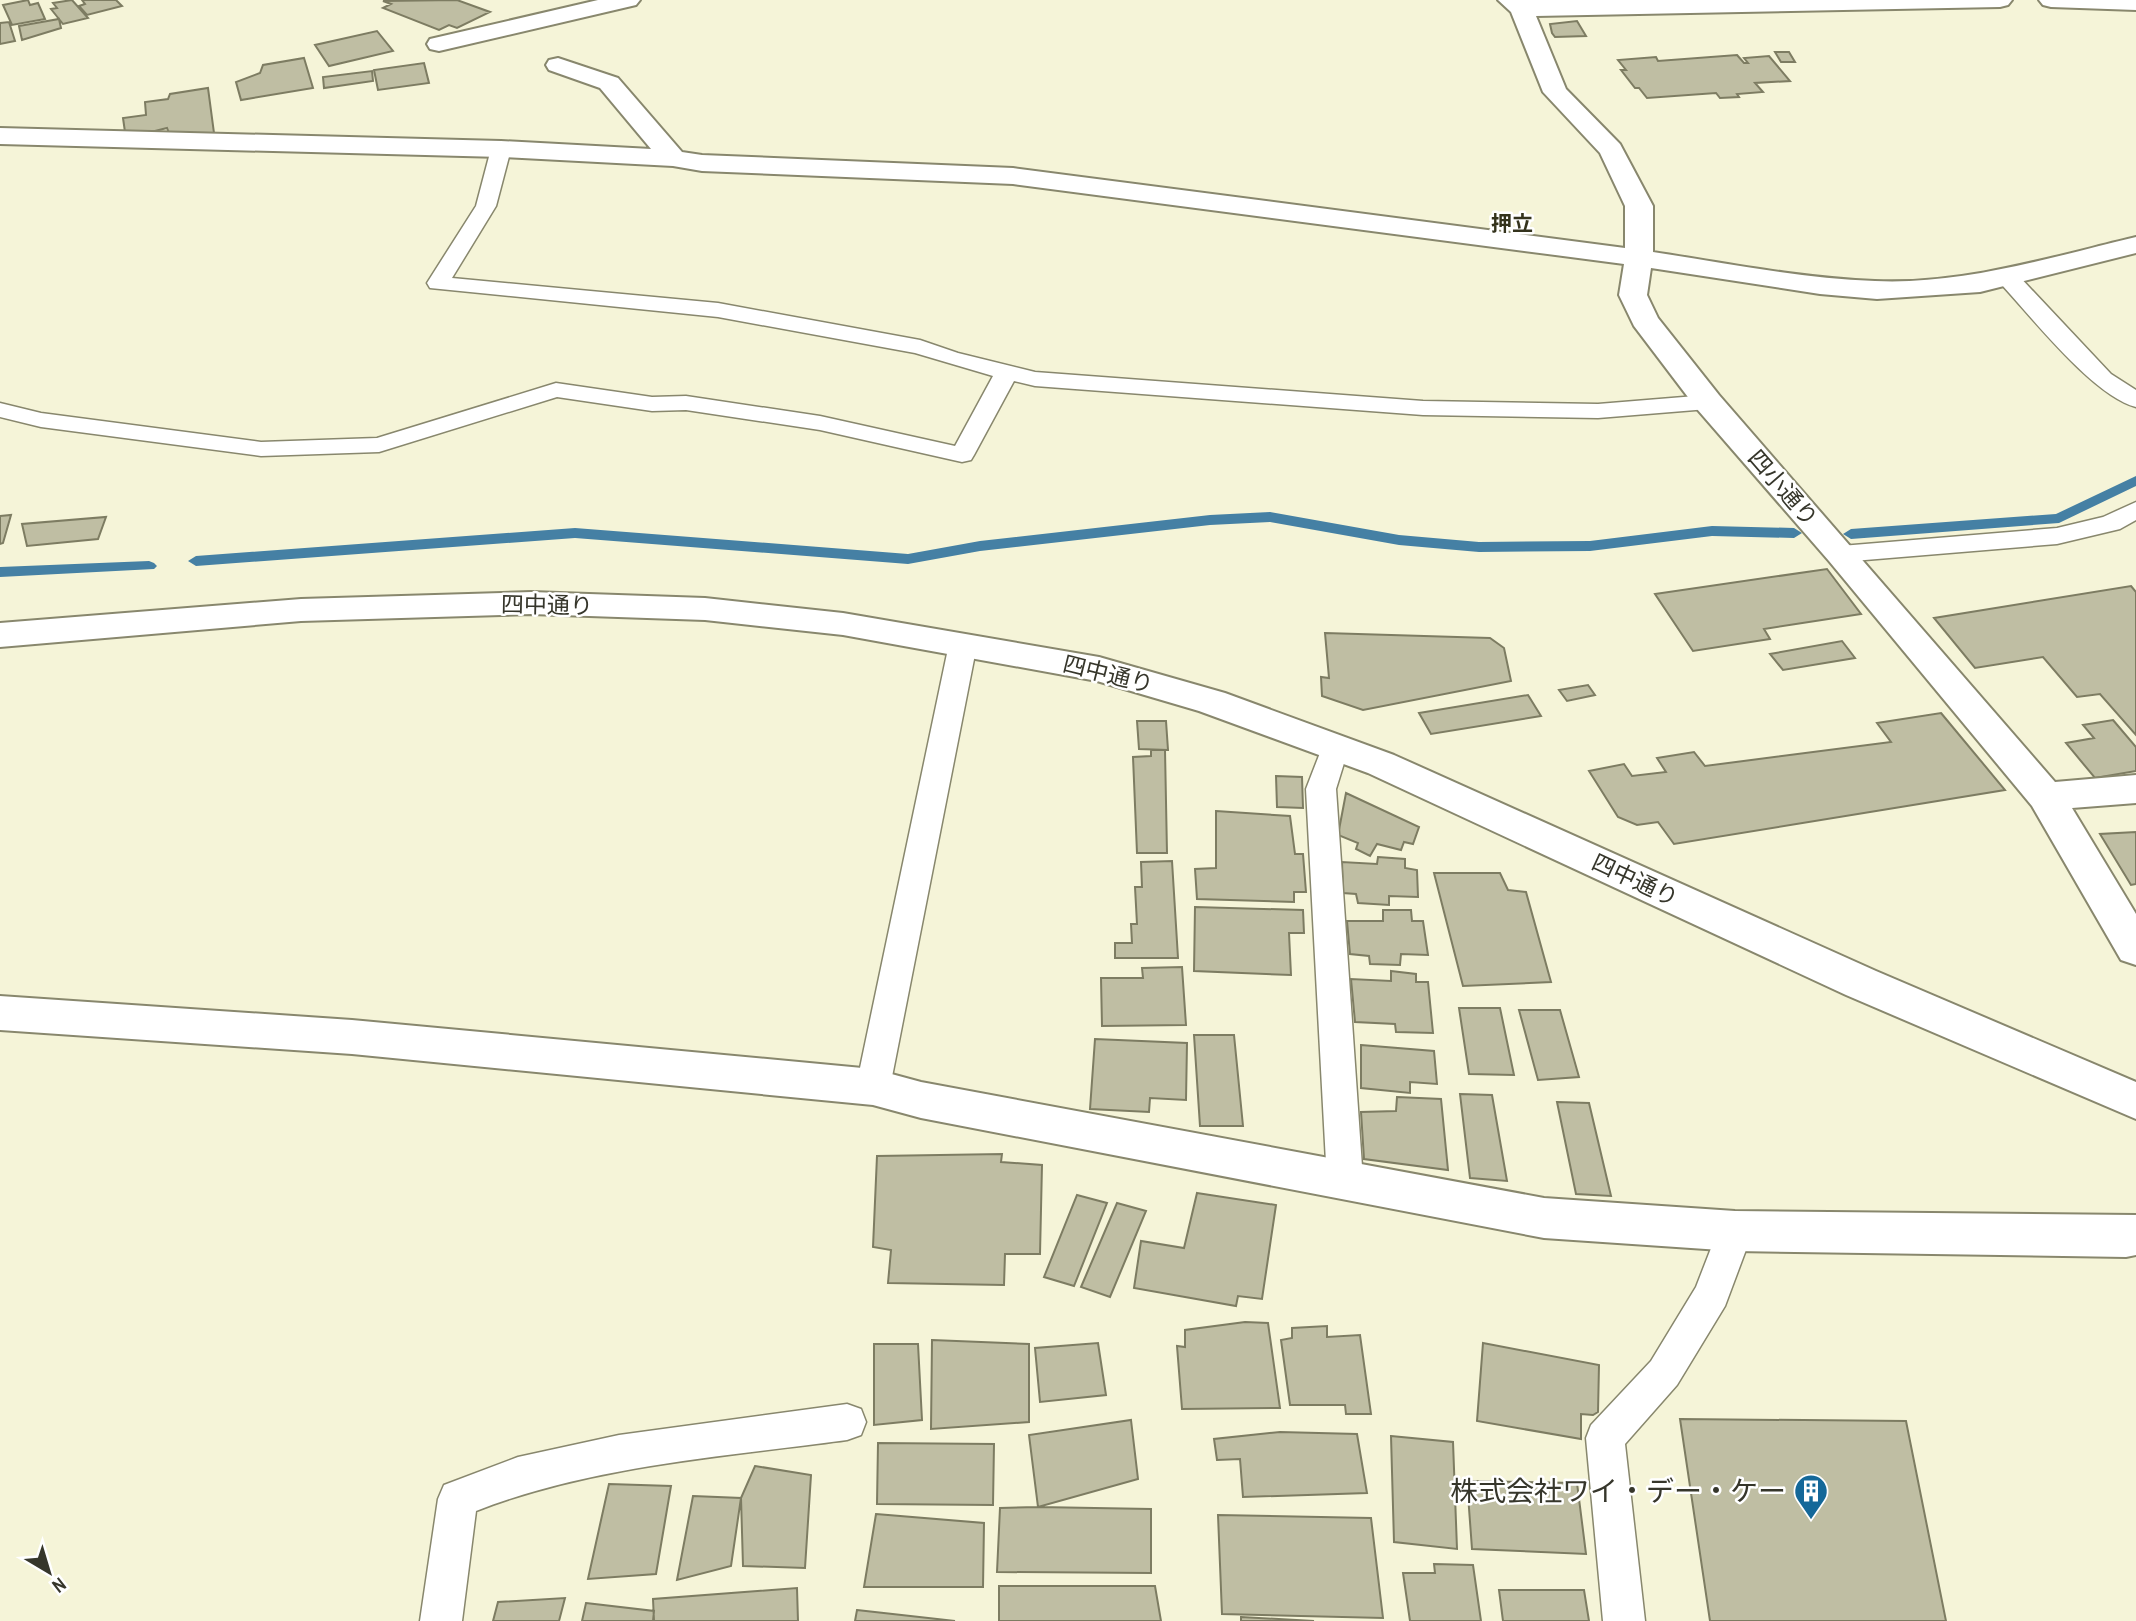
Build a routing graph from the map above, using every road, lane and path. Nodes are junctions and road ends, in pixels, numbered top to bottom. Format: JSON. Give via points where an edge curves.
{"nodes":[{"id":1,"x":628,"y":0,"type":"edge"},
{"id":2,"x":2000,"y":0,"type":"edge"},
{"id":3,"x":2051,"y":0,"type":"edge"},
{"id":4,"x":2136,"y":3,"type":"edge"},
{"id":5,"x":1516,"y":5,"type":"edge"},
{"id":6,"x":439,"y":44,"type":"dead end"},
{"id":7,"x":558,"y":65,"type":"dead end"},
{"id":8,"x":0,"y":135,"type":"edge"},
{"id":9,"x":500,"y":149,"type":"junction"},
{"id":10,"x":673,"y":158,"type":"junction"},
{"id":11,"x":2136,"y":245,"type":"edge"},
{"id":12,"x":1639,"y":258,"type":"junction"},
{"id":13,"x":2008,"y":278,"type":"junction"},
{"id":14,"x":1006,"y":373,"type":"junction"},
{"id":15,"x":2136,"y":400,"type":"edge"},
{"id":16,"x":1708,"y":402,"type":"junction"},
{"id":17,"x":0,"y":410,"type":"edge"},
{"id":18,"x":2136,"y":510,"type":"edge"},
{"id":19,"x":1841,"y":554,"type":"junction"},
{"id":20,"x":0,"y":635,"type":"edge"},
{"id":21,"x":963,"y":644,"type":"junction"},
{"id":22,"x":1335,"y":747,"type":"junction"},
{"id":23,"x":2136,"y":789,"type":"edge"},
{"id":24,"x":2046,"y":796,"type":"junction"},
{"id":25,"x":2136,"y":949,"type":"edge"},
{"id":26,"x":0,"y":1013,"type":"edge"},
{"id":27,"x":873,"y":1087,"type":"junction"},
{"id":28,"x":2136,"y":1101,"type":"edge"},
{"id":29,"x":1345,"y":1181,"type":"junction"},
{"id":30,"x":1735,"y":1231,"type":"junction"},
{"id":31,"x":2136,"y":1235,"type":"edge"},
{"id":32,"x":847,"y":1422,"type":"dead end"},
{"id":33,"x":442,"y":1621,"type":"edge"},
{"id":34,"x":1624,"y":1621,"type":"edge"}],
"edges":[{"from":1,"to":6,"type":"street"},
{"from":2,"to":5,"type":"street"},
{"from":3,"to":4,"type":"street"},
{"from":5,"to":12,"type":"street","name":"四小通り","via":[[1555,92],[1611,150],[1639,206]]},
{"from":7,"to":10,"type":"street","via":[[608,83]]},
{"from":8,"to":9,"type":"street"},
{"from":9,"to":10,"type":"street"},
{"from":9,"to":14,"type":"lane","via":[[486,206],[438,283],[718,310],[920,347]]},
{"from":10,"to":12,"type":"street","via":[[1013,176]]},
{"from":11,"to":13,"type":"street"},
{"from":12,"to":13,"type":"street","via":[[1877,290]]},
{"from":12,"to":16,"type":"street","name":"四小通り","via":[[1633,295],[1644,320]]},
{"from":13,"to":15,"type":"lane","via":[[2103,379]]},
{"from":14,"to":16,"type":"lane","via":[[1035,379],[1423,408],[1598,411]]},
{"from":14,"to":17,"type":"lane","via":[[962,454],[820,423],[556,390],[379,445],[261,449],[41,420]]},
{"from":16,"to":19,"type":"street","name":"四小通り"},
{"from":18,"to":19,"type":"lane","via":[[2111,523],[2057,536]]},
{"from":19,"to":24,"type":"street","name":"四小通り"},
{"from":20,"to":21,"type":"street","name":"四中通り","via":[[301,610],[531,603],[705,609],[844,624]]},
{"from":21,"to":22,"type":"street","name":"四中通り","via":[[1099,669],[1212,702]]},
{"from":21,"to":27,"type":"lane"},
{"from":22,"to":28,"type":"street","name":"四中通り"},
{"from":22,"to":29,"type":"lane","via":[[1321,789]]},
{"from":23,"to":24,"type":"street"},
{"from":24,"to":25,"type":"street","name":"四小通り"},
{"from":26,"to":27,"type":"street","via":[[352,1037]]},
{"from":27,"to":29,"type":"street"},
{"from":29,"to":30,"type":"street","via":[[1544,1218]]},
{"from":30,"to":31,"type":"street"},
{"from":30,"to":34,"type":"lane","via":[[1712,1294],[1664,1373],[1605,1438]]},
{"from":32,"to":33,"type":"lane","via":[[619,1453],[518,1476],[458,1499]]}]}
